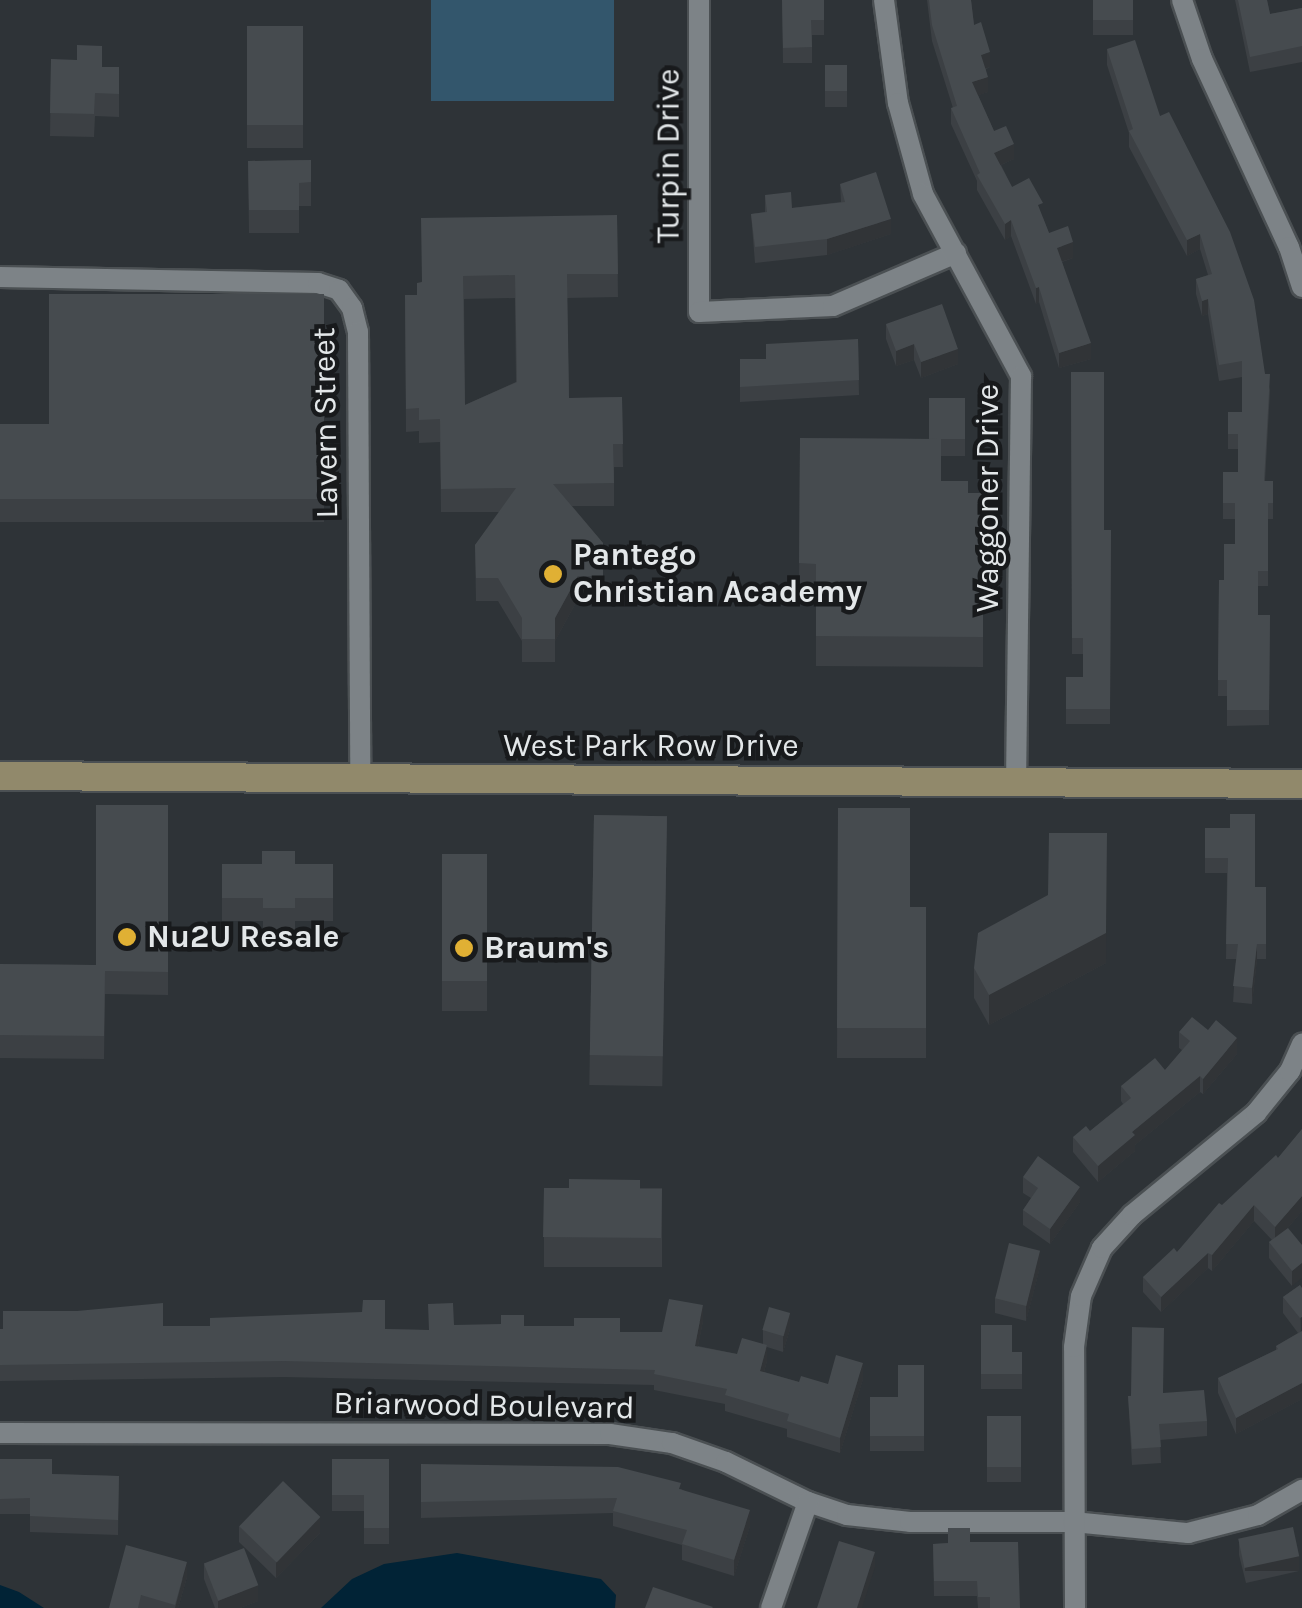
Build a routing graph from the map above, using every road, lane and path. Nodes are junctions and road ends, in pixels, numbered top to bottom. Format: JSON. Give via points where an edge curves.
{"nodes":[{"id":1,"x":699,"y":0,"type":"edge"},
{"id":2,"x":884,"y":0,"type":"edge"},
{"id":3,"x":1182,"y":0,"type":"edge"},
{"id":4,"x":956,"y":253,"type":"junction"},
{"id":5,"x":0,"y":277,"type":"edge"},
{"id":6,"x":1302,"y":286,"type":"edge"},
{"id":7,"x":0,"y":776,"type":"edge"},
{"id":8,"x":360,"y":779,"type":"junction"},
{"id":9,"x":1016,"y":784,"type":"junction"},
{"id":10,"x":1302,"y":784,"type":"edge"},
{"id":11,"x":1302,"y":1044,"type":"edge"},
{"id":12,"x":0,"y":1433,"type":"edge"},
{"id":13,"x":1302,"y":1490,"type":"edge"},
{"id":14,"x":808,"y":1502,"type":"junction"},
{"id":15,"x":1073,"y":1522,"type":"junction"},
{"id":16,"x":771,"y":1608,"type":"edge"},
{"id":17,"x":1075,"y":1608,"type":"edge"}],
"edges":[{"from":1,"to":4,"type":"street","name":"Turpin Drive","via":[[699,312],[832,306]]},
{"from":2,"to":4,"type":"street","name":"Waggoner Drive","via":[[898,104],[924,194]]},
{"from":3,"to":6,"type":"street"},
{"from":4,"to":9,"type":"street","name":"Waggoner Drive","via":[[1020,376]]},
{"from":5,"to":8,"type":"street","name":"Lavern Street","via":[[318,284],[340,290],[358,332]]},
{"from":7,"to":8,"type":"main road","name":"West Park Row Drive"},
{"from":8,"to":9,"type":"main road","name":"West Park Row Drive"},
{"from":9,"to":10,"type":"main road","name":"West Park Row Drive"},
{"from":11,"to":15,"type":"street","via":[[1256,1113],[1132,1215],[1102,1248],[1081,1296],[1074,1347]]},
{"from":12,"to":14,"type":"street","name":"Briarwood Boulevard","via":[[610,1434],[672,1443]]},
{"from":13,"to":15,"type":"street","name":"Briarwood Boulevard","via":[[1258,1515],[1188,1533]]},
{"from":14,"to":15,"type":"street","name":"Briarwood Boulevard","via":[[874,1520]]},
{"from":14,"to":16,"type":"street"},
{"from":15,"to":17,"type":"street"}]}
